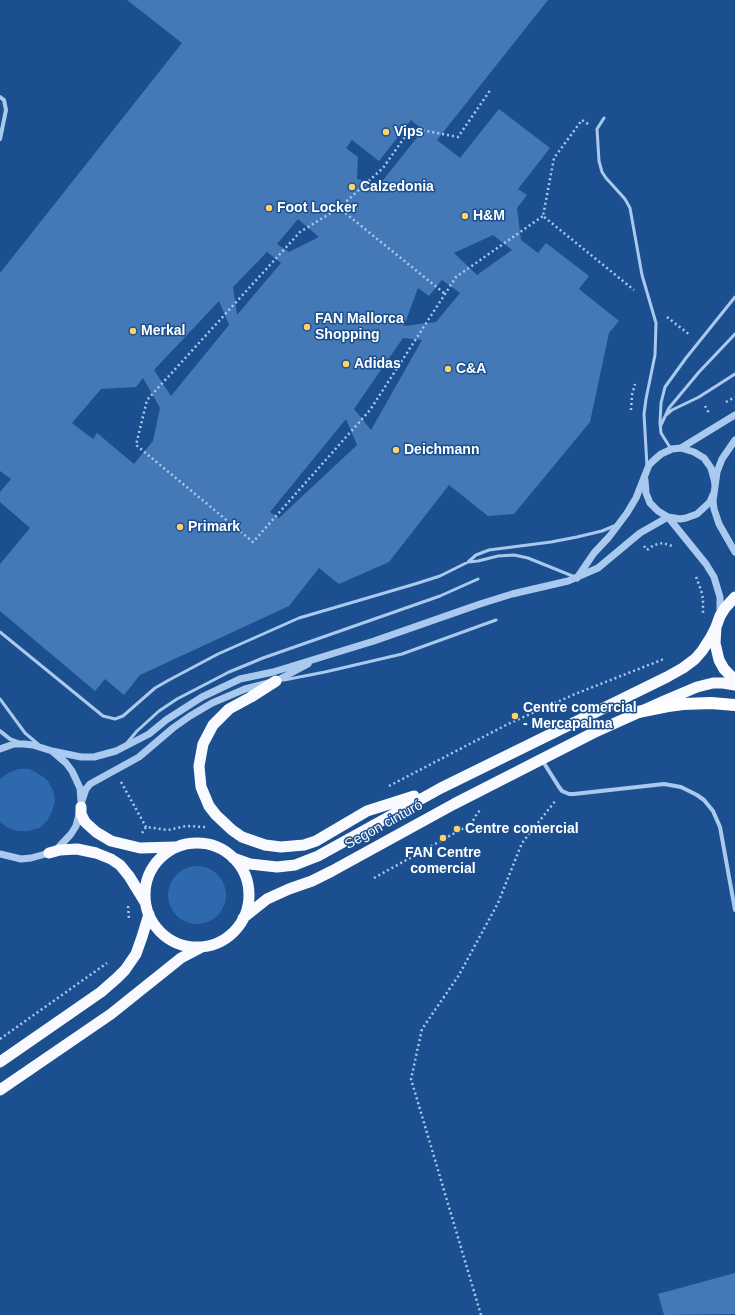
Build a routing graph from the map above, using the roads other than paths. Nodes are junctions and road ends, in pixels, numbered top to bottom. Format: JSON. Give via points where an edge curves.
{"nodes":[{"id":1,"x":0,"y":97,"type":"edge"},
{"id":2,"x":604,"y":118,"type":"dead end"},
{"id":3,"x":0,"y":139,"type":"edge"},
{"id":4,"x":735,"y":297,"type":"edge"},
{"id":5,"x":735,"y":334,"type":"edge"},
{"id":6,"x":735,"y":374,"type":"edge"},
{"id":7,"x":735,"y":415,"type":"edge"},
{"id":8,"x":663,"y":419,"type":"junction"},
{"id":9,"x":661,"y":429,"type":"junction"},
{"id":10,"x":735,"y":440,"type":"edge"},
{"id":11,"x":681,"y":448,"type":"junction"},
{"id":12,"x":672,"y":449,"type":"junction"},
{"id":13,"x":646,"y":473,"type":"junction"},
{"id":14,"x":714,"y":488,"type":"junction"},
{"id":15,"x":668,"y":517,"type":"junction"},
{"id":16,"x":620,"y":522,"type":"junction"},
{"id":17,"x":735,"y":552,"type":"edge"},
{"id":18,"x":468,"y":562,"type":"junction"},
{"id":19,"x":577,"y":578,"type":"junction"},
{"id":20,"x":478,"y":579,"type":"dead end"},
{"id":21,"x":735,"y":597,"type":"edge"},
{"id":22,"x":720,"y":616,"type":"junction"},
{"id":23,"x":496,"y":620,"type":"dead end"},
{"id":24,"x":716,"y":627,"type":"junction"},
{"id":25,"x":0,"y":632,"type":"edge"},
{"id":26,"x":322,"y":656,"type":"junction"},
{"id":27,"x":735,"y":680,"type":"edge"},
{"id":28,"x":276,"y":681,"type":"junction"},
{"id":29,"x":735,"y":685,"type":"edge"},
{"id":30,"x":0,"y":699,"type":"edge"},
{"id":31,"x":735,"y":705,"type":"edge"},
{"id":32,"x":638,"y":712,"type":"junction"},
{"id":33,"x":0,"y":731,"type":"edge"},
{"id":34,"x":24,"y":744,"type":"junction"},
{"id":35,"x":42,"y":747,"type":"junction"},
{"id":36,"x":124,"y":747,"type":"junction"},
{"id":37,"x":0,"y":749,"type":"edge"},
{"id":38,"x":52,"y":751,"type":"junction"},
{"id":39,"x":541,"y":759,"type":"junction"},
{"id":40,"x":441,"y":788,"type":"junction"},
{"id":41,"x":81,"y":806,"type":"junction"},
{"id":42,"x":178,"y":847,"type":"junction"},
{"id":43,"x":49,"y":853,"type":"junction"},
{"id":44,"x":0,"y":854,"type":"edge"},
{"id":45,"x":233,"y":858,"type":"junction"},
{"id":46,"x":0,"y":859,"type":"edge"},
{"id":47,"x":21,"y":859,"type":"junction"},
{"id":48,"x":147,"y":909,"type":"junction"},
{"id":49,"x":735,"y":910,"type":"edge"},
{"id":50,"x":243,"y":918,"type":"junction"},
{"id":51,"x":205,"y":946,"type":"junction"},
{"id":52,"x":0,"y":1062,"type":"edge"},
{"id":53,"x":0,"y":1090,"type":"edge"}],
"edges":[{"from":1,"to":3,"type":"street","via":[[4,100],[6,110]]},
{"from":2,"to":13,"type":"lane","via":[[597,129],[602,172],[630,208],[642,275],[656,323],[655,354],[644,414]]},
{"from":4,"to":9,"type":"lane","via":[[665,386],[660,410]]},
{"from":5,"to":8,"type":"lane","via":[[699,372]]},
{"from":6,"to":8,"type":"lane","via":[[699,397],[672,410]]},
{"from":7,"to":11,"type":"street"},
{"from":8,"to":9,"type":"lane"},
{"from":9,"to":12,"type":"lane"},
{"from":10,"to":14,"type":"street","via":[[722,460]]},
{"from":11,"to":12,"type":"street"},
{"from":11,"to":14,"type":"street","via":[[694,452],[708,462],[713,473]]},
{"from":12,"to":13,"type":"street","via":[[652,461]]},
{"from":13,"to":15,"type":"street","via":[[646,493],[650,503]]},
{"from":13,"to":16,"type":"street","via":[[636,498]]},
{"from":14,"to":15,"type":"street","via":[[710,502],[697,514],[680,519]]},
{"from":14,"to":17,"type":"street","via":[[716,517]]},
{"from":15,"to":19,"type":"street","via":[[645,529],[598,568]]},
{"from":15,"to":22,"type":"street","via":[[714,577],[720,597]]},
{"from":16,"to":18,"type":"lane","via":[[609,529],[577,537],[488,550]]},
{"from":16,"to":19,"type":"street"},
{"from":18,"to":19,"type":"lane","via":[[514,555]]},
{"from":18,"to":25,"type":"lane","via":[[440,576],[299,618],[256,637],[155,688],[123,716],[115,719],[103,716]]},
{"from":19,"to":26,"type":"street","via":[[512,594]]},
{"from":20,"to":36,"type":"lane","via":[[440,596],[229,672],[159,711]]},
{"from":21,"to":22,"type":"highway"},
{"from":22,"to":24,"type":"highway"},
{"from":23,"to":28,"type":"lane","via":[[402,654]]},
{"from":24,"to":27,"type":"highway","via":[[716,652],[724,669]]},
{"from":24,"to":40,"type":"highway","via":[[702,651],[683,668]]},
{"from":26,"to":28,"type":"street"},
{"from":26,"to":36,"type":"street","via":[[240,679],[202,697],[149,734]]},
{"from":28,"to":40,"type":"highway","via":[[221,716],[208,734],[200,754],[201,787],[205,798],[216,815],[237,833],[265,845],[304,845],[316,841],[367,811]]},
{"from":28,"to":41,"type":"street","via":[[244,689],[190,716],[139,757],[90,784]]},
{"from":29,"to":32,"type":"highway","name":"Segon cinturó","via":[[713,683],[701,686]]},
{"from":30,"to":35,"type":"lane","via":[[25,733]]},
{"from":31,"to":32,"type":"highway","via":[[683,704]]},
{"from":32,"to":39,"type":"highway","name":"Segon cinturó"},
{"from":33,"to":34,"type":"street","via":[[10,739]]},
{"from":34,"to":35,"type":"street"},
{"from":34,"to":37,"type":"street","via":[[14,744]]},
{"from":35,"to":38,"type":"street"},
{"from":36,"to":38,"type":"street","via":[[94,757]]},
{"from":38,"to":41,"type":"street","via":[[66,763],[76,779],[80,788]]},
{"from":39,"to":49,"type":"street","via":[[559,787],[566,793],[664,784],[681,787],[704,800],[713,811],[720,827]]},
{"from":39,"to":50,"type":"highway","name":"Segon cinturó","via":[[312,882],[289,889],[267,900]]},
{"from":40,"to":45,"type":"highway","via":[[305,862],[267,866]]},
{"from":41,"to":42,"type":"highway","via":[[85,822],[111,841],[140,848]]},
{"from":41,"to":43,"type":"street","via":[[71,834],[58,848]]},
{"from":42,"to":45,"type":"highway","via":[[194,843],[211,845],[227,852]]},
{"from":42,"to":48,"type":"highway","via":[[162,856],[151,870],[146,887]]},
{"from":43,"to":47,"type":"street"},
{"from":43,"to":48,"type":"highway","via":[[77,849],[111,859],[129,876]]},
{"from":44,"to":47,"type":"street"},
{"from":45,"to":50,"type":"highway","via":[[243,871],[248,886],[248,902]]},
{"from":46,"to":47,"type":"street"},
{"from":48,"to":51,"type":"highway","via":[[158,929],[171,940],[188,946]]},
{"from":48,"to":52,"type":"highway","via":[[140,945],[125,970],[101,992]]},
{"from":50,"to":51,"type":"highway","via":[[228,936]]},
{"from":51,"to":53,"type":"highway","via":[[181,958],[110,1014]]}]}
